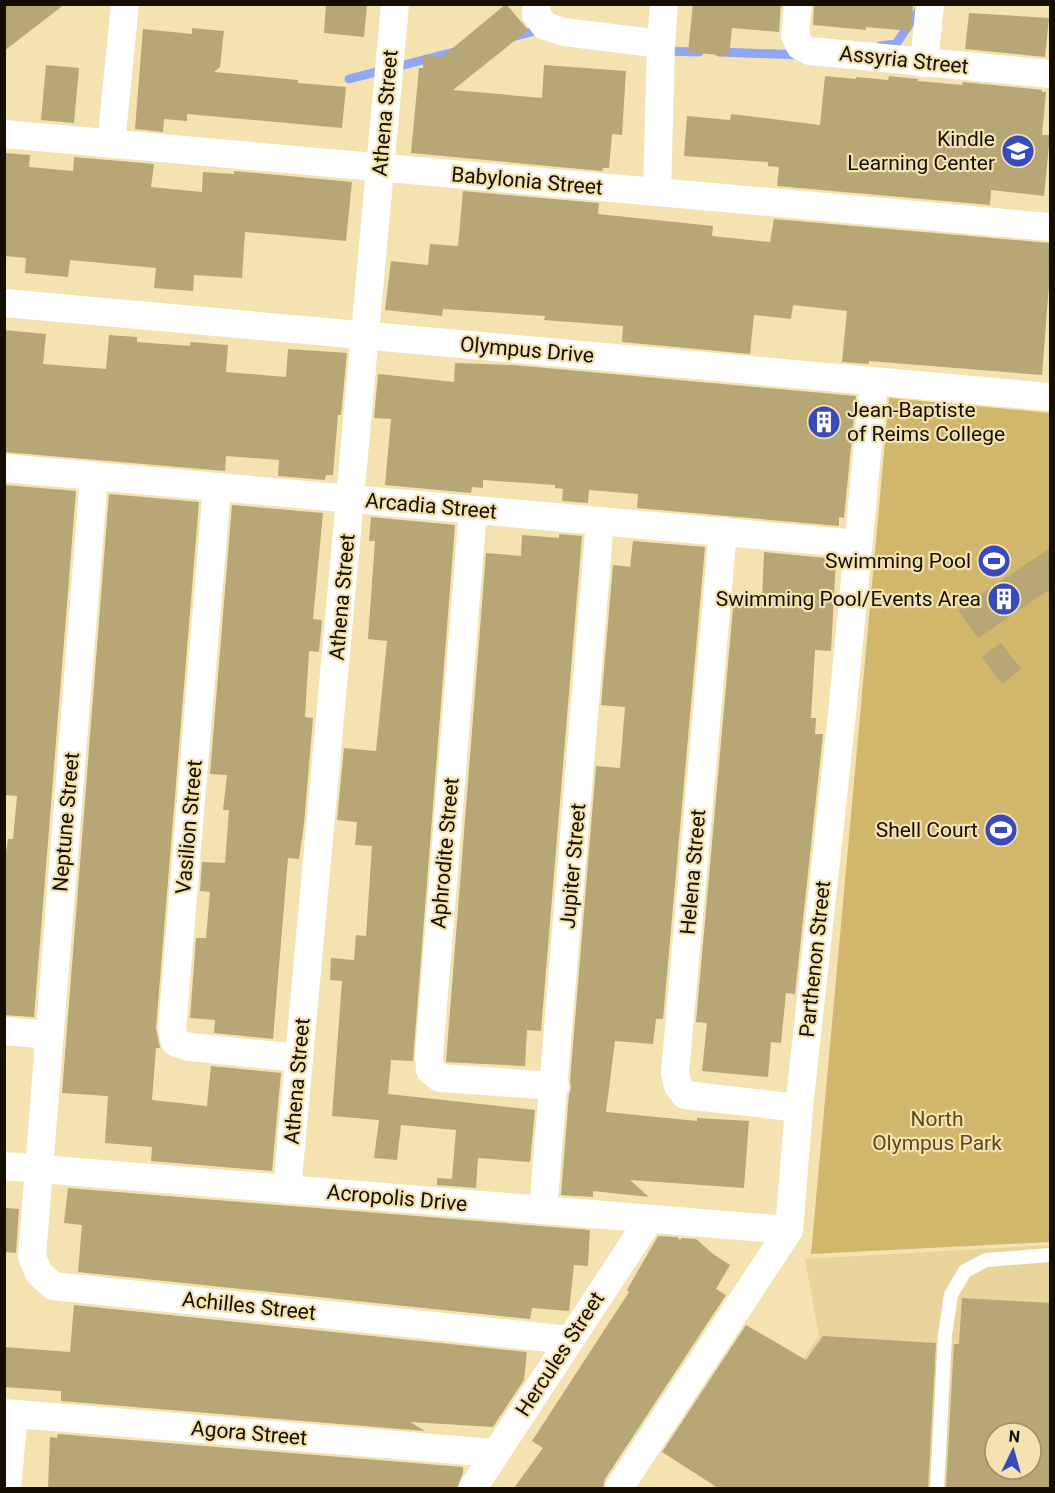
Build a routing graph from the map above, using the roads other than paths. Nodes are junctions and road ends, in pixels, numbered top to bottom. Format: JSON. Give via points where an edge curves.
{"nodes":[{"id":1,"x":125,"y":4,"type":"edge"},
{"id":2,"x":395,"y":4,"type":"edge"},
{"id":3,"x":537,"y":4,"type":"edge"},
{"id":4,"x":664,"y":4,"type":"edge"},
{"id":5,"x":798,"y":4,"type":"edge"},
{"id":6,"x":930,"y":4,"type":"edge"},
{"id":7,"x":661,"y":44,"type":"junction"},
{"id":8,"x":924,"y":63,"type":"junction"},
{"id":9,"x":1050,"y":74,"type":"edge"},
{"id":10,"x":4,"y":134,"type":"edge"},
{"id":11,"x":111,"y":144,"type":"junction"},
{"id":12,"x":381,"y":168,"type":"junction"},
{"id":13,"x":657,"y":192,"type":"junction"},
{"id":14,"x":1050,"y":227,"type":"edge"},
{"id":15,"x":4,"y":303,"type":"edge"},
{"id":16,"x":365,"y":336,"type":"junction"},
{"id":17,"x":874,"y":381,"type":"junction"},
{"id":18,"x":1050,"y":397,"type":"edge"},
{"id":19,"x":4,"y":468,"type":"edge"},
{"id":20,"x":94,"y":476,"type":"junction"},
{"id":21,"x":217,"y":487,"type":"junction"},
{"id":22,"x":351,"y":499,"type":"junction"},
{"id":23,"x":473,"y":510,"type":"junction"},
{"id":24,"x":600,"y":521,"type":"junction"},
{"id":25,"x":723,"y":531,"type":"junction"},
{"id":26,"x":858,"y":544,"type":"junction"},
{"id":27,"x":4,"y":1031,"type":"edge"},
{"id":28,"x":48,"y":1035,"type":"junction"},
{"id":29,"x":299,"y":1058,"type":"junction"},
{"id":30,"x":555,"y":1086,"type":"junction"},
{"id":31,"x":799,"y":1108,"type":"junction"},
{"id":32,"x":4,"y":1166,"type":"edge"},
{"id":33,"x":39,"y":1169,"type":"junction"},
{"id":34,"x":287,"y":1190,"type":"junction"},
{"id":35,"x":543,"y":1210,"type":"junction"},
{"id":36,"x":649,"y":1220,"type":"junction"},
{"id":37,"x":789,"y":1230,"type":"junction"},
{"id":38,"x":1050,"y":1255,"type":"edge"},
{"id":39,"x":568,"y":1340,"type":"junction"},
{"id":40,"x":9,"y":1414,"type":"edge"},
{"id":41,"x":495,"y":1453,"type":"junction"},
{"id":42,"x":7,"y":1488,"type":"edge"},
{"id":43,"x":473,"y":1488,"type":"edge"},
{"id":44,"x":619,"y":1488,"type":"edge"},
{"id":45,"x":937,"y":1488,"type":"edge"}],
"edges":[{"from":1,"to":11,"type":"street"},
{"from":2,"to":12,"type":"street","name":"Athena Street"},
{"from":3,"to":7,"type":"street","via":[[536,14],[545,26],[564,32]]},
{"from":4,"to":7,"type":"street"},
{"from":5,"to":8,"type":"street","name":"Assyria Street","via":[[795,35],[800,46],[810,51]]},
{"from":6,"to":8,"type":"street"},
{"from":7,"to":13,"type":"street"},
{"from":8,"to":9,"type":"street","name":"Assyria Street"},
{"from":10,"to":11,"type":"street","name":"Babylonia Street"},
{"from":11,"to":12,"type":"street","name":"Babylonia Street"},
{"from":12,"to":13,"type":"street","name":"Babylonia Street"},
{"from":12,"to":16,"type":"street","name":"Athena Street"},
{"from":13,"to":14,"type":"street","name":"Babylonia Street"},
{"from":15,"to":16,"type":"street","name":"Olympus Drive"},
{"from":16,"to":17,"type":"street","name":"Olympus Drive"},
{"from":16,"to":22,"type":"street","name":"Athena Street"},
{"from":17,"to":18,"type":"street","name":"Olympus Drive"},
{"from":17,"to":26,"type":"street","name":"Parthenon Street"},
{"from":19,"to":20,"type":"street","name":"Arcadia Street"},
{"from":20,"to":21,"type":"street","name":"Arcadia Street"},
{"from":20,"to":28,"type":"street","name":"Neptune Street"},
{"from":21,"to":22,"type":"street","name":"Arcadia Street"},
{"from":21,"to":29,"type":"street","name":"Vasilion Street","via":[[172,1029],[175,1042],[189,1047]]},
{"from":22,"to":23,"type":"street","name":"Arcadia Street"},
{"from":22,"to":29,"type":"street","name":"Athena Street"},
{"from":23,"to":24,"type":"street","name":"Arcadia Street"},
{"from":23,"to":30,"type":"street","name":"Aphrodite Street","via":[[430,1070],[440,1078]]},
{"from":24,"to":25,"type":"street","name":"Arcadia Street"},
{"from":24,"to":30,"type":"street","name":"Jupiter Street"},
{"from":25,"to":26,"type":"street","name":"Arcadia Street"},
{"from":25,"to":31,"type":"street","name":"Helena Street","via":[[675,1073],[685,1095]]},
{"from":26,"to":31,"type":"street","name":"Parthenon Street"},
{"from":27,"to":28,"type":"street"},
{"from":28,"to":33,"type":"street","name":"Neptune Street"},
{"from":29,"to":34,"type":"street","name":"Athena Street"},
{"from":30,"to":35,"type":"street","name":"Jupiter Street"},
{"from":31,"to":37,"type":"street","name":"Parthenon Street"},
{"from":32,"to":33,"type":"street","name":"Acropolis Drive"},
{"from":33,"to":34,"type":"street","name":"Acropolis Drive"},
{"from":33,"to":39,"type":"street","name":"Achilles Street","via":[[32,1257],[39,1273],[53,1286]]},
{"from":34,"to":35,"type":"street","name":"Acropolis Drive"},
{"from":35,"to":36,"type":"street","name":"Acropolis Drive"},
{"from":36,"to":37,"type":"street","name":"Acropolis Drive"},
{"from":36,"to":39,"type":"street","name":"Hercules Street"},
{"from":37,"to":44,"type":"street","name":"Parthenon Street"},
{"from":38,"to":45,"type":"lane","via":[[986,1260],[965,1271],[951,1295],[945,1335]]},
{"from":39,"to":41,"type":"street","name":"Hercules Street"},
{"from":40,"to":41,"type":"street","name":"Agora Street"},
{"from":40,"to":42,"type":"street"},
{"from":41,"to":43,"type":"street","name":"Hercules Street"}]}
